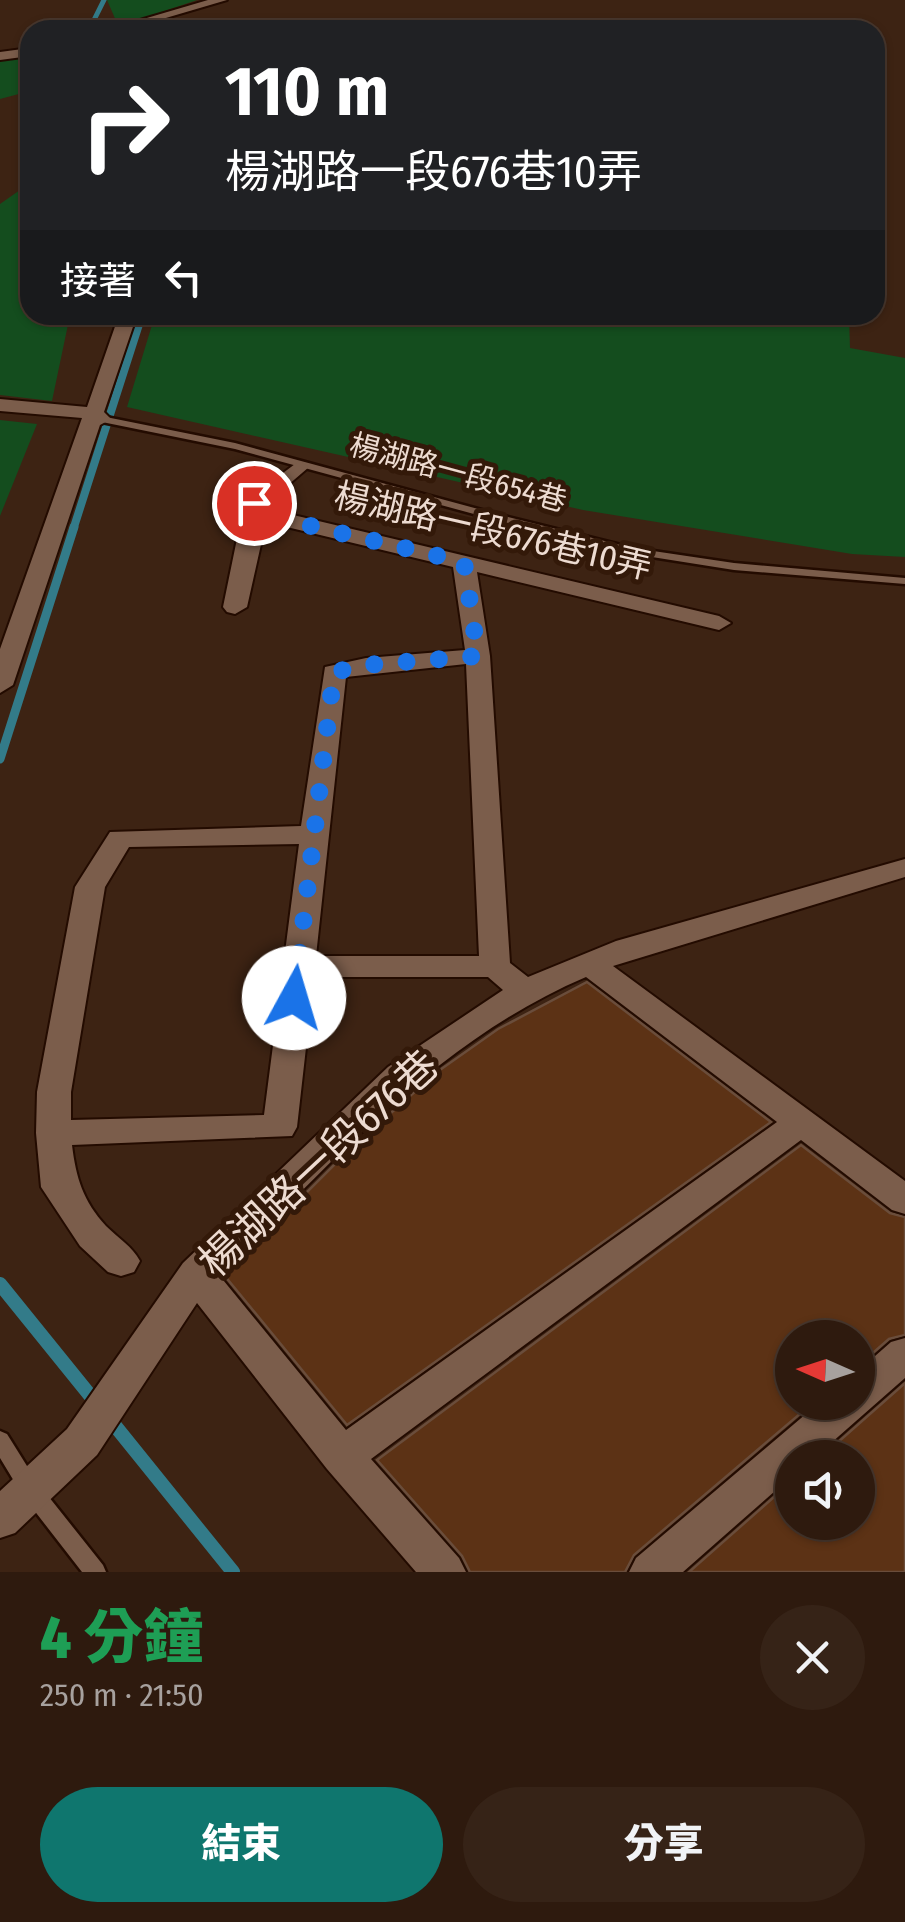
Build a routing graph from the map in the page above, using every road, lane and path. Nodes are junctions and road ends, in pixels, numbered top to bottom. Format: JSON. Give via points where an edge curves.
{"nodes":[{"id":1,"x":221,"y":0,"type":"edge"},
{"id":2,"x":148,"y":20,"type":"edge"},
{"id":3,"x":125,"y":325,"type":"edge"},
{"id":4,"x":0,"y":405,"type":"edge"},
{"id":5,"x":97,"y":416,"type":"junction"},
{"id":6,"x":298,"y":467,"type":"dead end"},
{"id":7,"x":260,"y":514,"type":"junction"},
{"id":8,"x":464,"y":562,"type":"junction"},
{"id":9,"x":905,"y":580,"type":"edge"},
{"id":10,"x":234,"y":607,"type":"dead end"},
{"id":11,"x":719,"y":623,"type":"dead end"},
{"id":12,"x":478,"y":656,"type":"junction"},
{"id":13,"x":0,"y":685,"type":"edge"},
{"id":14,"x":312,"y":836,"type":"junction"},
{"id":15,"x":905,"y":868,"type":"edge"},
{"id":16,"x":590,"y":964,"type":"junction"},
{"id":17,"x":298,"y":966,"type":"junction"},
{"id":18,"x":496,"y":967,"type":"junction"},
{"id":19,"x":524,"y":990,"type":"junction"},
{"id":20,"x":800,"y":1122,"type":"junction"},
{"id":21,"x":53,"y":1133,"type":"junction"},
{"id":22,"x":905,"y":1200,"type":"edge"},
{"id":23,"x":122,"y":1261,"type":"dead end"},
{"id":24,"x":196,"y":1274,"type":"junction"},
{"id":25,"x":905,"y":1354,"type":"edge"},
{"id":26,"x":875,"y":1380,"type":"edge"},
{"id":27,"x":828,"y":1420,"type":"edge"},
{"id":28,"x":0,"y":1440,"type":"edge"},
{"id":29,"x":342,"y":1456,"type":"junction"},
{"id":30,"x":30,"y":1489,"type":"junction"},
{"id":31,"x":0,"y":1519,"type":"edge"},
{"id":32,"x":95,"y":1572,"type":"edge"},
{"id":33,"x":444,"y":1572,"type":"edge"},
{"id":34,"x":651,"y":1572,"type":"edge"}],
"edges":[{"from":1,"to":2,"type":"street"},
{"from":3,"to":5,"type":"street"},
{"from":4,"to":5,"type":"street","name":"楊湖路一段654巷"},
{"from":5,"to":9,"type":"lane","name":"楊湖路一段654巷","via":[[219,439],[633,551]]},
{"from":5,"to":13,"type":"street"},
{"from":6,"to":7,"type":"street","name":"楊湖路一段676巷10弄","via":[[254,503]]},
{"from":7,"to":8,"type":"street","name":"楊湖路一段676巷10弄"},
{"from":7,"to":10,"type":"street","via":[[250,528]]},
{"from":8,"to":11,"type":"street","name":"楊湖路一段676巷10弄"},
{"from":8,"to":12,"type":"street"},
{"from":12,"to":14,"type":"street","via":[[334,672]]},
{"from":12,"to":18,"type":"street"},
{"from":14,"to":17,"type":"street"},
{"from":14,"to":21,"type":"street","via":[[120,838],[90,887],[54,1092]]},
{"from":15,"to":16,"type":"street","name":"楊湖路一段676巷"},
{"from":16,"to":19,"type":"street","name":"楊湖路一段676巷"},
{"from":16,"to":20,"type":"street"},
{"from":17,"to":18,"type":"street"},
{"from":17,"to":21,"type":"street","via":[[280,1127]]},
{"from":18,"to":19,"type":"street"},
{"from":19,"to":24,"type":"street","name":"楊湖路一段676巷","via":[[400,1075]]},
{"from":20,"to":22,"type":"street"},
{"from":20,"to":29,"type":"street"},
{"from":21,"to":23,"type":"street","via":[[58,1187],[93,1236]]},
{"from":24,"to":29,"type":"street"},
{"from":24,"to":30,"type":"street","name":"楊湖路一段676巷","via":[[82,1442]]},
{"from":25,"to":26,"type":"street"},
{"from":27,"to":34,"type":"street"},
{"from":28,"to":30,"type":"lane"},
{"from":29,"to":33,"type":"street"},
{"from":30,"to":31,"type":"street"},
{"from":30,"to":32,"type":"lane"}]}
